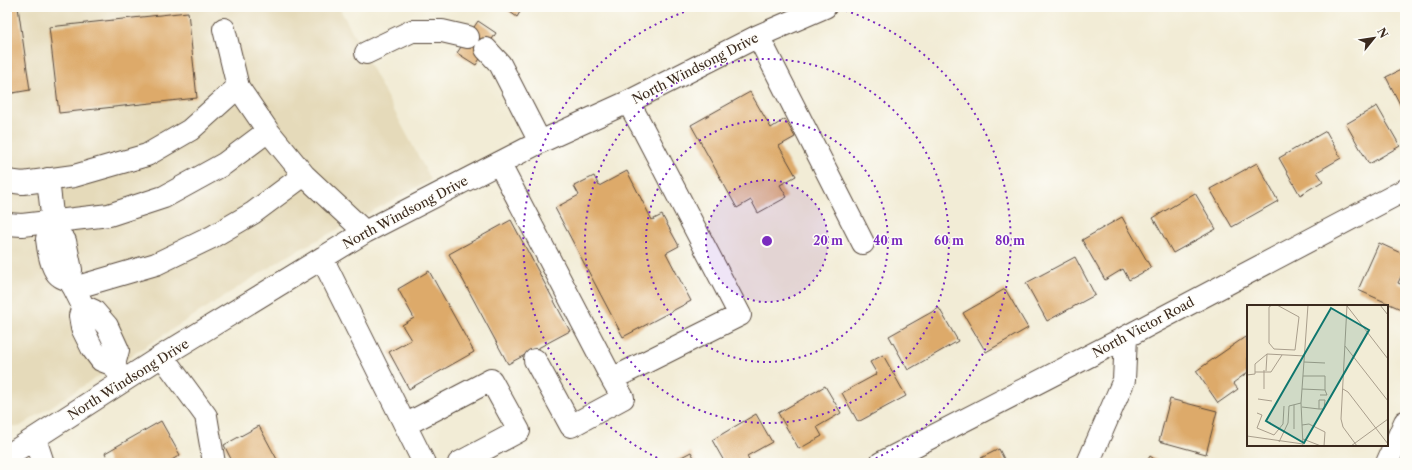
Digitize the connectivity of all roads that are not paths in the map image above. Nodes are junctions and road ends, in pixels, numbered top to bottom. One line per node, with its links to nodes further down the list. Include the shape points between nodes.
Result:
1 (821, 8): 3 (street, North Windsong Drive)
2 (224, 29): 7 (street)
3 (758, 36): 8 (street, North Windsong Drive); 19 (street)
4 (468, 37): 6 (street, via 442,31 412,31)
5 (486, 49): 10 (street, via 500,64)
6 (366, 53)
7 (238, 87): 9 (street); 13 (street, via 190,130 147,156 74,176)
8 (628, 102): 10 (street, North Windsong Drive); 26 (street, via 740,315)
9 (268, 131): 12 (street); 17 (street, via 224,164 164,197 109,215)
10 (540, 142): 11 (street, North Windsong Drive)
11 (499, 163): 18 (street, North Windsong Drive); 26 (street)
12 (304, 175): 18 (street); 21 (street, via 253,214 212,237 156,264)
13 (48, 180): 14 (street, via 23,183); 17 (street)
14 (7, 181)
15 (1405, 190): 22 (street, North Victor Road)
16 (7, 224): 17 (street)
17 (53, 227): 21 (street, via 47,239 54,268)
18 (365, 232): 20 (street, North Windsong Drive)
19 (863, 243)
20 (322, 258): 23 (street, North Windsong Drive); 28 (street)
21 (76, 291): 25 (street, via 82,328 92,348 101,360)
22 (1126, 337): 35 (street, North Victor Road); 36 (street, via 1124,380)
23 (162, 356): 25 (street, North Windsong Drive); 32 (street, via 206,416)
24 (535, 360): 26 (street, via 571,426 623,398)
25 (118, 374): 29 (street, North Windsong Drive)
26 (612, 378)
27 (1405, 422): 37 (street)
28 (405, 425): 33 (street); 34 (street, via 491,380 519,431)
29 (35, 439): 30 (street, North Windsong Drive); 31 (street)
30 (7, 456)
31 (43, 463)
32 (214, 463)
33 (424, 463)
34 (459, 463)
35 (880, 463)
36 (1088, 463)
37 (1387, 463)

